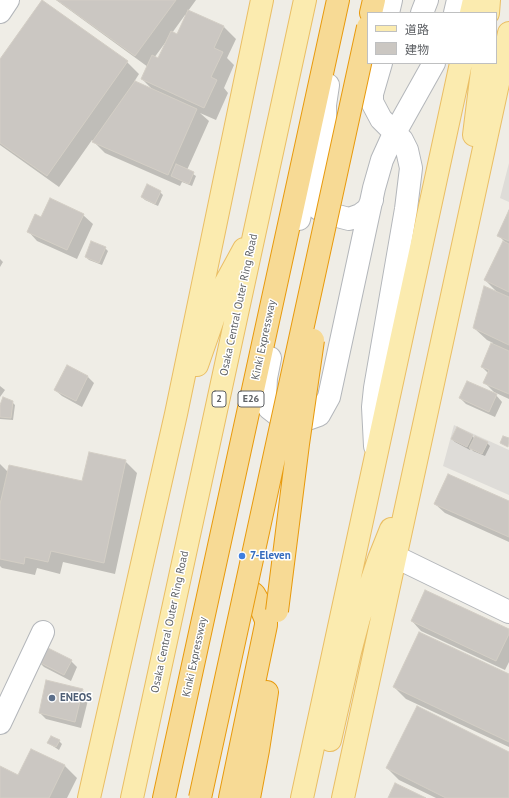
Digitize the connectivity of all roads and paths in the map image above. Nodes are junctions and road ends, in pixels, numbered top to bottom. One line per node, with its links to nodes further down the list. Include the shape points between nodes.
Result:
1 (8, 0): 12 (street)
2 (262, 0): 31 (main road)
3 (305, 0): 29 (main road, Osaka Central Outer Ring Road / 2)
4 (338, 0): 41 (highway, Kinki Expressway / E26)
5 (346, 0): 27 (street, via 326,93 324,153)
6 (374, 0): 13 (highway)
7 (391, 0): 14 (street)
8 (427, 0): 15 (street)
9 (458, 0): 16 (street)
10 (474, 0): 17 (main road)
11 (489, 0): 18 (main road)
12 (0, 12)
13 (371, 12)
14 (388, 12)
15 (422, 12)
16 (455, 12)
17 (472, 12)
18 (488, 12)
19 (367, 32): 26 (highway, bridge)
20 (509, 33): 30 (main road)
21 (381, 64): 25 (street, via 372,102 381,119)
22 (433, 64): 25 (street)
23 (461, 64): 32 (main road)
24 (483, 64): 30 (main road, via 473,139 455,235)
25 (395, 133): 28 (street, via 382,160); 32 (street, via 407,150 410,168 406,209 375,388 373,407)
26 (339, 158): 42 (highway, bridge); 44 (highway, bridge, via 298,444 266,699)
27 (311, 185): 28 (street, via 313,199 319,209 335,216 349,219 360,215 368,209); 28 (street, via 303,200 266,378 265,398 269,408 278,415 289,418 305,420 319,415 329,397)
28 (372, 200)
29 (257, 223): 31 (main road, via 226,282 202,354); 40 (main road, Osaka Central Outer Ring Road / 2)
30 (452, 295): 33 (main road)
31 (176, 414): 39 (main road)
32 (376, 455): 45 (main road)
33 (416, 465): 34 (main road); 46 (main road, via 359,618 321,777)
34 (396, 557): 36 (street); 47 (main road)
35 (246, 588): 43 (highway, via 258,601 266,625)
36 (507, 606)
37 (44, 632): 38 (street)
38 (0, 723)
39 (90, 798)
40 (132, 798)
41 (164, 798)
42 (200, 798)
43 (230, 798)
44 (249, 798)
45 (302, 798)
46 (312, 798)
47 (343, 798)

